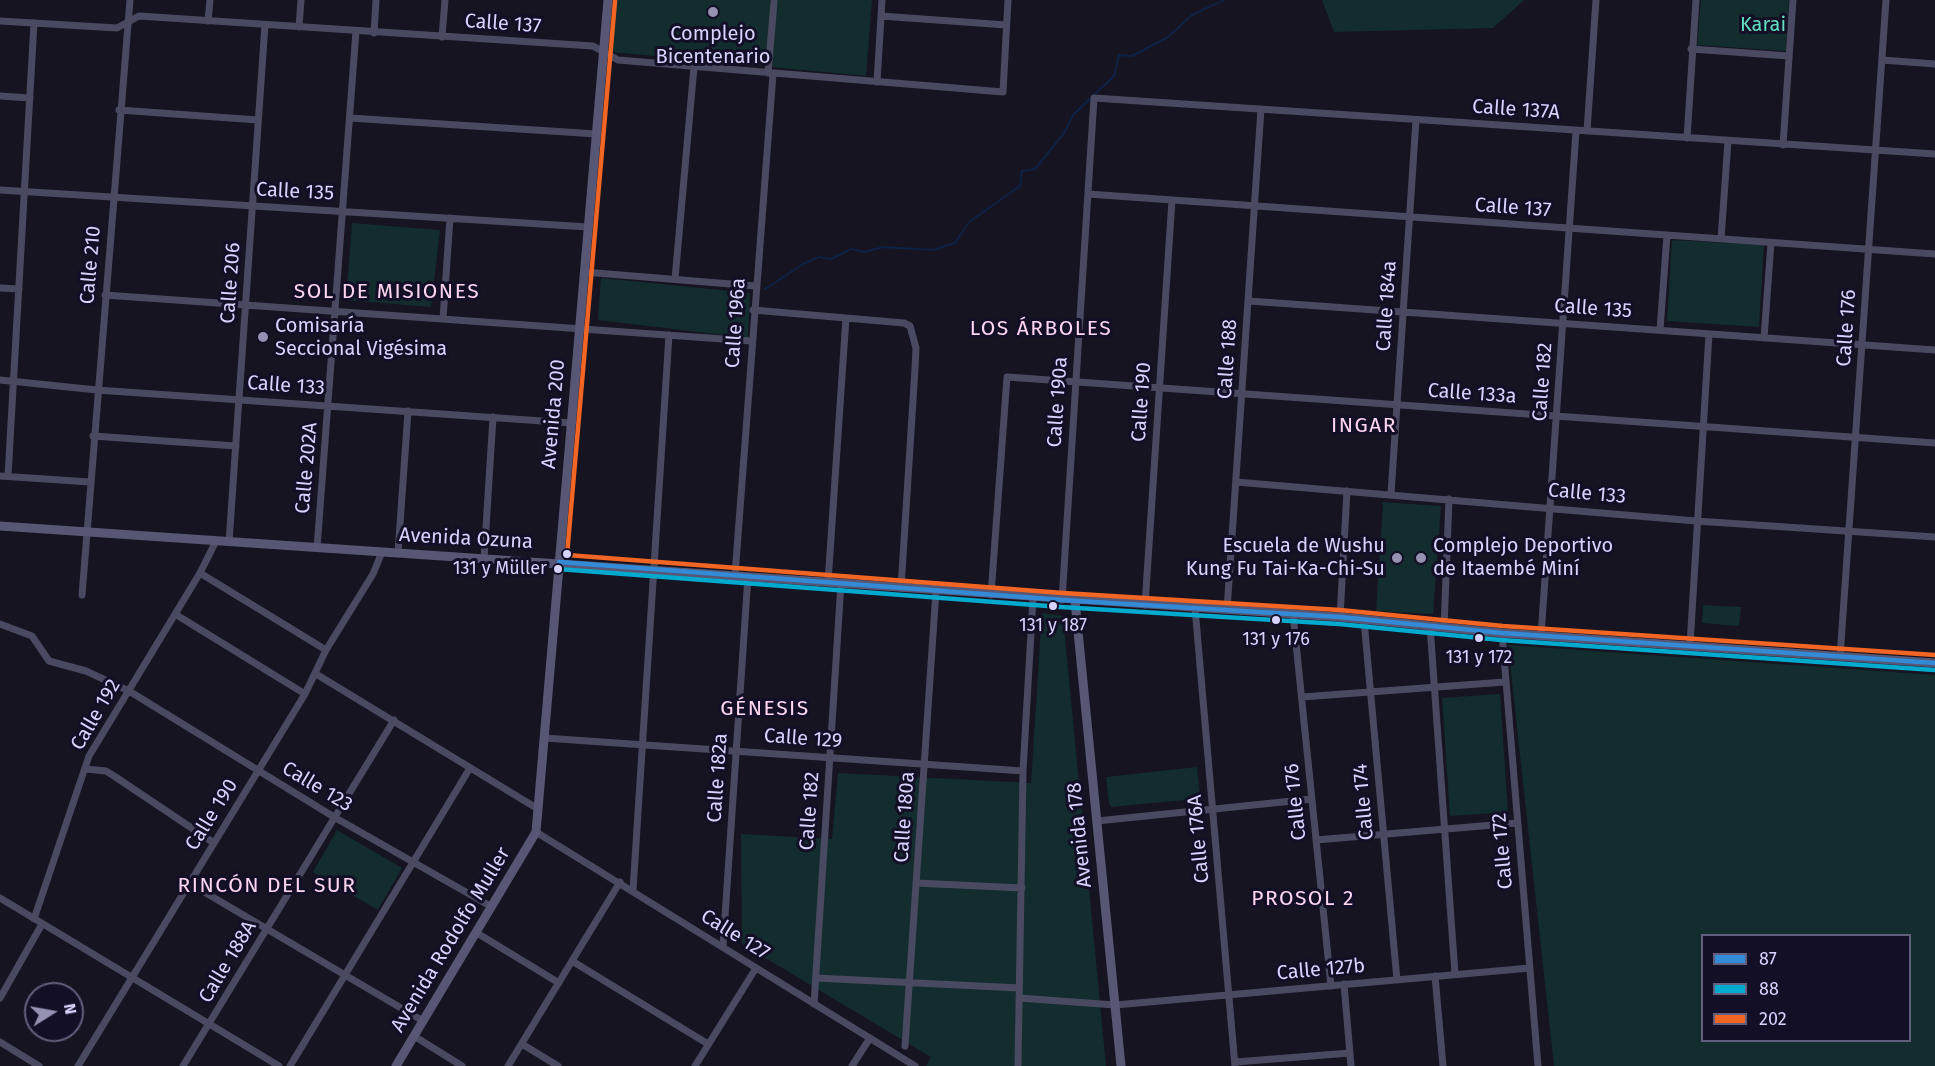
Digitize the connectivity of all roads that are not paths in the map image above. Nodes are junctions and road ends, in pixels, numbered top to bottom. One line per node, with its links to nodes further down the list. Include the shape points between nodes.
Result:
1 (130, 0): 18 (street, Calle 210)
2 (210, 0): 16 (street)
3 (301, 0): 21 (street)
4 (376, 0): 23 (street)
5 (445, 0): 24 (street)
6 (608, 0): 26 (main road, Avenida 200)
7 (882, 0): 14 (street)
8 (1008, 0): 20 (street)
9 (1596, 0): 42 (street)
10 (1696, 0): 25 (street)
11 (1793, 0): 27 (street)
12 (1886, 0): 28 (street, Calle 176)
13 (774, 2): 31 (street, Calle 196a)
14 (881, 16): 20 (street); 32 (street)
15 (0, 21): 17 (street, Calle 137)
16 (208, 21): 18 (street, Calle 137, via 139,16); 19 (street, Calle 137)
17 (34, 22): 18 (street, Calle 137, via 117,28); 34 (street)
18 (128, 22): 37 (street, Calle 210)
19 (265, 25): 21 (street, Calle 137); 39 (street, Calle 206)
20 (1006, 25): 32 (street, Calle 137, via 1003,92)
21 (299, 27): 22 (street, Calle 137)
22 (357, 32): 23 (street, Calle 137); 38 (street, Calle 202A)
23 (374, 33): 24 (street, Calle 137)
24 (442, 37): 26 (street, Calle 137, via 593,46)
25 (1691, 49): 27 (street); 44 (street)
26 (604, 53): 30 (street, Calle 137, via 618,60); 43 (main road, Avenida 200)
27 (1789, 56): 46 (street)
28 (1882, 60): 29 (street); 47 (street, Calle 176)
29 (1935, 64)
30 (694, 67): 31 (street, Calle 137); 67 (street)
31 (771, 74): 32 (street, Calle 137); 68 (street, Calle 196a)
32 (877, 82)
33 (0, 96): 34 (street)
34 (30, 98): 50 (street)
35 (1094, 98): 36 (street, Calle 137A); 51 (street, Calle 190a)
36 (1261, 109): 40 (street, Calle 137A); 54 (street, Calle 188)
37 (119, 110): 39 (street); 52 (street, Calle 210)
38 (350, 118): 43 (street); 56 (street, Calle 202A)
39 (258, 120): 55 (street, Calle 206)
40 (1416, 120): 41 (street, Calle 137A); 57 (street, Calle 184a)
41 (1576, 130): 42 (street, Calle 137A); 60 (street, Calle 182)
42 (1587, 131): 44 (street, Calle 137A)
43 (596, 134): 59 (main road, Avenida 200)
44 (1687, 138): 45 (street, Calle 137A)
45 (1728, 141): 46 (street, Calle 137A); 62 (street)
46 (1783, 144): 47 (street, Calle 137A)
47 (1875, 151): 48 (street, Calle 137A); 64 (street, Calle 176)
48 (1935, 154)
49 (0, 190): 50 (street, Calle 135)
50 (24, 191): 52 (street, Calle 135); 70 (street)
51 (1088, 194): 53 (street, Calle 137); 90 (street, Calle 190a)
52 (113, 195): 55 (street, Calle 135); 71 (street, Calle 210)
53 (1172, 200): 54 (street, Calle 137); 91 (street, Calle 190)
54 (1255, 206): 57 (street, Calle 137); 72 (street, Calle 188)
55 (252, 207): 56 (street, Calle 135); 73 (street, Calle 206)
56 (344, 212): 58 (street, Calle 135); 75 (street, Calle 202A)
57 (1410, 217): 60 (street, Calle 137); 76 (street, Calle 184a)
58 (450, 218): 59 (street, Calle 135); 78 (street)
59 (588, 226): 66 (main road, Avenida 200)
60 (1569, 228): 61 (street, Calle 137); 79 (street, Calle 182)
61 (1667, 235): 62 (street, Calle 137); 81 (street)
62 (1721, 239): 63 (street, Calle 137)
63 (1771, 243): 64 (street, Calle 137); 84 (street)
64 (1869, 250): 65 (street, Calle 137); 86 (street, Calle 176)
65 (1935, 254)
66 (584, 272): 67 (street); 80 (main road, Avenida 200)
67 (675, 279): 68 (street)
68 (755, 286): 74 (street, Calle 196a)
69 (0, 288): 70 (street)
70 (19, 289): 89 (street)
71 (105, 295): 73 (street); 92 (street, Calle 210)
72 (1249, 301): 76 (street, Calle 135); 93 (street, Calle 188)
73 (246, 305): 75 (street); 94 (street, Calle 206)
74 (753, 310): 77 (street); 85 (street, Calle 196a)
75 (335, 312): 78 (street); 96 (street, Calle 202A)
76 (1403, 312): 79 (street, Calle 135); 95 (street, Calle 184a)
77 (846, 318): 129 (street); 131 (street, via 904,322 913,334 915,369)
78 (443, 319): 80 (street)
79 (1563, 323): 81 (street, Calle 135); 98 (street, Calle 182)
80 (579, 329): 83 (street); 100 (main road, Avenida 200)
81 (1660, 330): 82 (street, Calle 135)
82 (1709, 334): 84 (street, Calle 135); 101 (street)
83 (669, 335): 85 (street); 125 (street)
84 (1764, 338): 86 (street, Calle 135)
85 (751, 341): 127 (street, Calle 196a)
86 (1862, 345): 87 (street, Calle 135); 103 (street, Calle 176)
87 (1935, 350)
88 (0, 380): 89 (street, Calle 133)
89 (13, 381): 92 (street, Calle 133); 106 (street)
90 (1075, 383): 91 (street, Calle 133a); 134 (street, Calle 133a, via 1007,376); 136 (street, Calle 190a)
91 (1159, 389): 93 (street, Calle 133a); 138 (street, Calle 190)
92 (97, 390): 94 (street, Calle 133); 102 (street, Calle 210)
93 (1242, 394): 95 (street, Calle 133a); 108 (street, Calle 188)
94 (239, 400): 96 (street, Calle 133); 105 (street, Calle 206)
95 (1397, 405): 98 (street, Calle 133a); 110 (street, Calle 184a)
96 (328, 406): 97 (street, Calle 133); 120 (street, Calle 202A)
97 (408, 411): 99 (street, Calle 133); 122 (street)
98 (1557, 416): 101 (street, Calle 133a); 112 (street, Calle 182)
99 (493, 417): 100 (street, Calle 133); 123 (street)
100 (571, 423): 124 (main road, Avenida 200)
101 (1703, 426): 103 (street, Calle 133a); 113 (street)
102 (93, 436): 105 (street); 107 (street, Calle 210)
103 (1856, 437): 104 (street, Calle 133a); 115 (street, Calle 176)
104 (1935, 443)
105 (236, 446): 119 (street, Calle 206)
106 (4, 476): 107 (street)
107 (90, 482): 116 (street, Calle 210)
108 (1236, 482): 109 (street, Calle 133); 140 (street, Calle 188)
109 (1347, 491): 110 (street, Calle 133); 143 (street)
110 (1391, 494): 111 (street, Calle 133)
111 (1449, 499): 112 (street, Calle 133); 147 (street)
112 (1551, 507): 113 (street, Calle 133); 149 (street, Calle 182)
113 (1696, 520): 115 (street, Calle 133); 150 (street)
114 (0, 526): 116 (main road, Avenida Ozuna)
115 (1849, 531): 117 (street, Calle 133); 152 (street, Calle 176)
116 (88, 532): 118 (main road, Avenida Ozuna); 133 (street, Calle 210)
117 (1935, 537)
118 (216, 541): 119 (main road, Avenida Ozuna); 126 (street, Calle 192)
119 (229, 542): 120 (main road, Avenida Ozuna)
120 (317, 548): 121 (main road, Avenida Ozuna)
121 (382, 552): 122 (main road, Avenida Ozuna); 151 (street, Calle 190, via 373,574)
122 (398, 553): 123 (main road, Avenida Ozuna)
123 (483, 559): 124 (main road, Avenida Ozuna)
124 (559, 562): 125 (main road, Avenida Ozuna); 162 (main road, Avenida 200)
125 (654, 569): 127 (main road, Avenida Ozuna); 163 (street)
126 (200, 573): 141 (street, Calle 192); 151 (street)
127 (735, 575): 128 (main road, Avenida Ozuna)
128 (748, 576): 129 (main road, Avenida Ozuna); 164 (street, Calle 182a)
129 (828, 582): 130 (main road, Avenida Ozuna)
130 (841, 583): 131 (main road, Avenida Ozuna); 165 (street, Calle 182)
131 (901, 588): 132 (main road, Avenida Ozuna)
132 (936, 591): 134 (main road, Avenida Ozuna); 166 (street, Calle 180a)
133 (82, 595)
134 (991, 595): 135 (main road, Avenida Ozuna)
135 (1034, 598): 136 (main road, Avenida Ozuna); 170 (street)
136 (1062, 600): 137 (main road, Avenida Ozuna)
137 (1075, 601): 138 (main road, Avenida Ozuna); 175 (main road, Avenida 178)
138 (1145, 605): 139 (main road, Avenida Ozuna)
139 (1195, 608): 140 (main road, Avenida Ozuna); 173 (street, Calle 176A)
140 (1227, 610): 142 (main road, Avenida Ozuna)
141 (175, 614): 157 (street, Calle 192); 159 (street)
142 (1293, 614): 143 (main road, Avenida Ozuna); 160 (street, Calle 176)
143 (1340, 617): 144 (main road, Avenida Ozuna)
144 (1364, 621): 146 (main road, Avenida Ozuna); 158 (street, Calle 174)
145 (0, 624): 157 (street, Calle 123, via 32,636 49,661 86,671)
146 (1430, 626): 147 (main road, Avenida Ozuna); 156 (street)
147 (1444, 628): 148 (main road, Avenida Ozuna)
148 (1502, 633): 149 (main road, Avenida Ozuna); 155 (street, Calle 172)
149 (1541, 636): 150 (main road, Avenida Ozuna)
150 (1690, 645): 152 (main road, Avenida Ozuna)
151 (326, 650): 154 (street, Calle 190)
152 (1840, 657): 153 (main road, Avenida Ozuna)
153 (1935, 663)
154 (316, 674): 159 (street, Calle 190); 161 (street)
155 (1505, 682): 156 (street); 176 (street, Calle 172)
156 (1435, 687): 158 (street); 177 (street)
157 (129, 691): 168 (street, Calle 192, via 89,756); 169 (street, Calle 123)
158 (1371, 692): 160 (street); 179 (street, Calle 174)
159 (305, 694): 169 (street, Calle 190)
160 (1302, 697): 171 (street, Calle 176)
161 (394, 720): 167 (street); 174 (street, Calle 188A)
162 (544, 738): 163 (street, Calle 129); 172 (main road, Avenida 200)
163 (642, 745): 164 (street, Calle 129); 187 (street)
164 (736, 751): 165 (street, Calle 129); 194 (street, Calle 182a)
165 (829, 758): 166 (street, Calle 129); 202 (street, Calle 182)
166 (925, 764): 170 (street, Calle 129); 185 (street, Calle 180a)
167 (470, 768): 172 (street); 182 (street)
168 (86, 769): 181 (street, via 114,776); 190 (street, Calle 192)
169 (259, 771): 174 (street, Calle 123); 181 (street, Calle 190)
170 (1023, 771): 186 (street)
171 (1312, 800): 173 (street); 180 (street, Calle 176)
172 (538, 809): 178 (main road, Avenida 200)
173 (1213, 809): 175 (street); 209 (street, Calle 176A)
174 (334, 817): 182 (street, Calle 123); 192 (street, Calle 188A)
175 (1097, 821): 213 (main road, Avenida 178)
176 (1517, 823): 177 (street); 197 (street, Calle 172)
177 (1445, 829): 179 (street); 198 (street)
178 (536, 832): 183 (street, Calle 127); 189 (main road, Avenida Rodolfo Muller)
179 (1384, 834): 180 (street); 203 (street, Calle 174)
180 (1316, 840): 207 (street, Calle 176)
181 (214, 843): 184 (street, Calle 190)
182 (413, 862): 189 (street, Calle 123); 199 (street)
183 (620, 882): 187 (street, Calle 127); 195 (street)
184 (189, 883): 192 (street); 201 (street, Calle 190)
185 (916, 884): 186 (street); 205 (street, Calle 180a)
186 (1022, 888): 208 (street)
187 (633, 890): 194 (street, Calle 127)
188 (0, 898): 190 (street)
189 (492, 908): 193 (main road, Avenida Rodolfo Muller)
190 (34, 919): 191 (street)
191 (42, 924): 201 (street); 210 (street)
192 (267, 930): 199 (street); 215 (street, Calle 188A)
193 (477, 933): 204 (street); 214 (main road, Avenida Rodolfo Muller)
194 (723, 946): 196 (street, Calle 127)
195 (572, 961): 204 (street); 220 (street)
196 (756, 968): 212 (street, Calle 127); 220 (street)
197 (1530, 968): 198 (street, Calle 127b); 240 (street, Calle 172)
198 (1455, 974): 200 (street, Calle 127b)
199 (345, 975): 214 (street); 228 (street)
200 (1435, 976): 203 (street, Calle 127b); 239 (street)
201 (132, 977): 215 (street); 225 (street, Calle 190)
202 (816, 978): 205 (street); 212 (street, Calle 182)
203 (1397, 980): 206 (street, Calle 127b)
204 (559, 983): 219 (street)
205 (909, 983): 208 (street); 221 (street, Calle 180a)
206 (1344, 984): 207 (street, Calle 127b); 222 (street)
207 (1331, 986): 209 (street, Calle 127b)
208 (1020, 988): 211 (street)
209 (1229, 995): 213 (street, Calle 127b); 223 (street, Calle 176A)
210 (0, 998)
211 (1019, 998): 213 (street, Calle 127b); 236 (street)
212 (814, 1004): 217 (street, Calle 127)
213 (1115, 1005): 237 (main road, Avenida 178)
214 (423, 1021): 216 (main road, Avenida Rodolfo Muller)
215 (209, 1025): 226 (street, Calle 188A); 227 (street)
216 (414, 1036): 229 (main road, Avenida Rodolfo Muller); 230 (street)
217 (870, 1038): 234 (street); 235 (street, Calle 127)
218 (0, 1042): 224 (street)
219 (522, 1044): 231 (street); 232 (street)
220 (708, 1044): 233 (street)
221 (905, 1046)
222 (1350, 1053): 223 (street); 238 (street)
223 (1235, 1064)
224 (39, 1066)
225 (78, 1066)
226 (183, 1066)
227 (279, 1066)
228 (290, 1066)
229 (396, 1066)
230 (462, 1066)
231 (508, 1066)
232 (558, 1066)
233 (695, 1066)
234 (852, 1066)
235 (915, 1066)
236 (1017, 1066)
237 (1121, 1066)
238 (1351, 1066)
239 (1443, 1066)
240 (1538, 1066)

